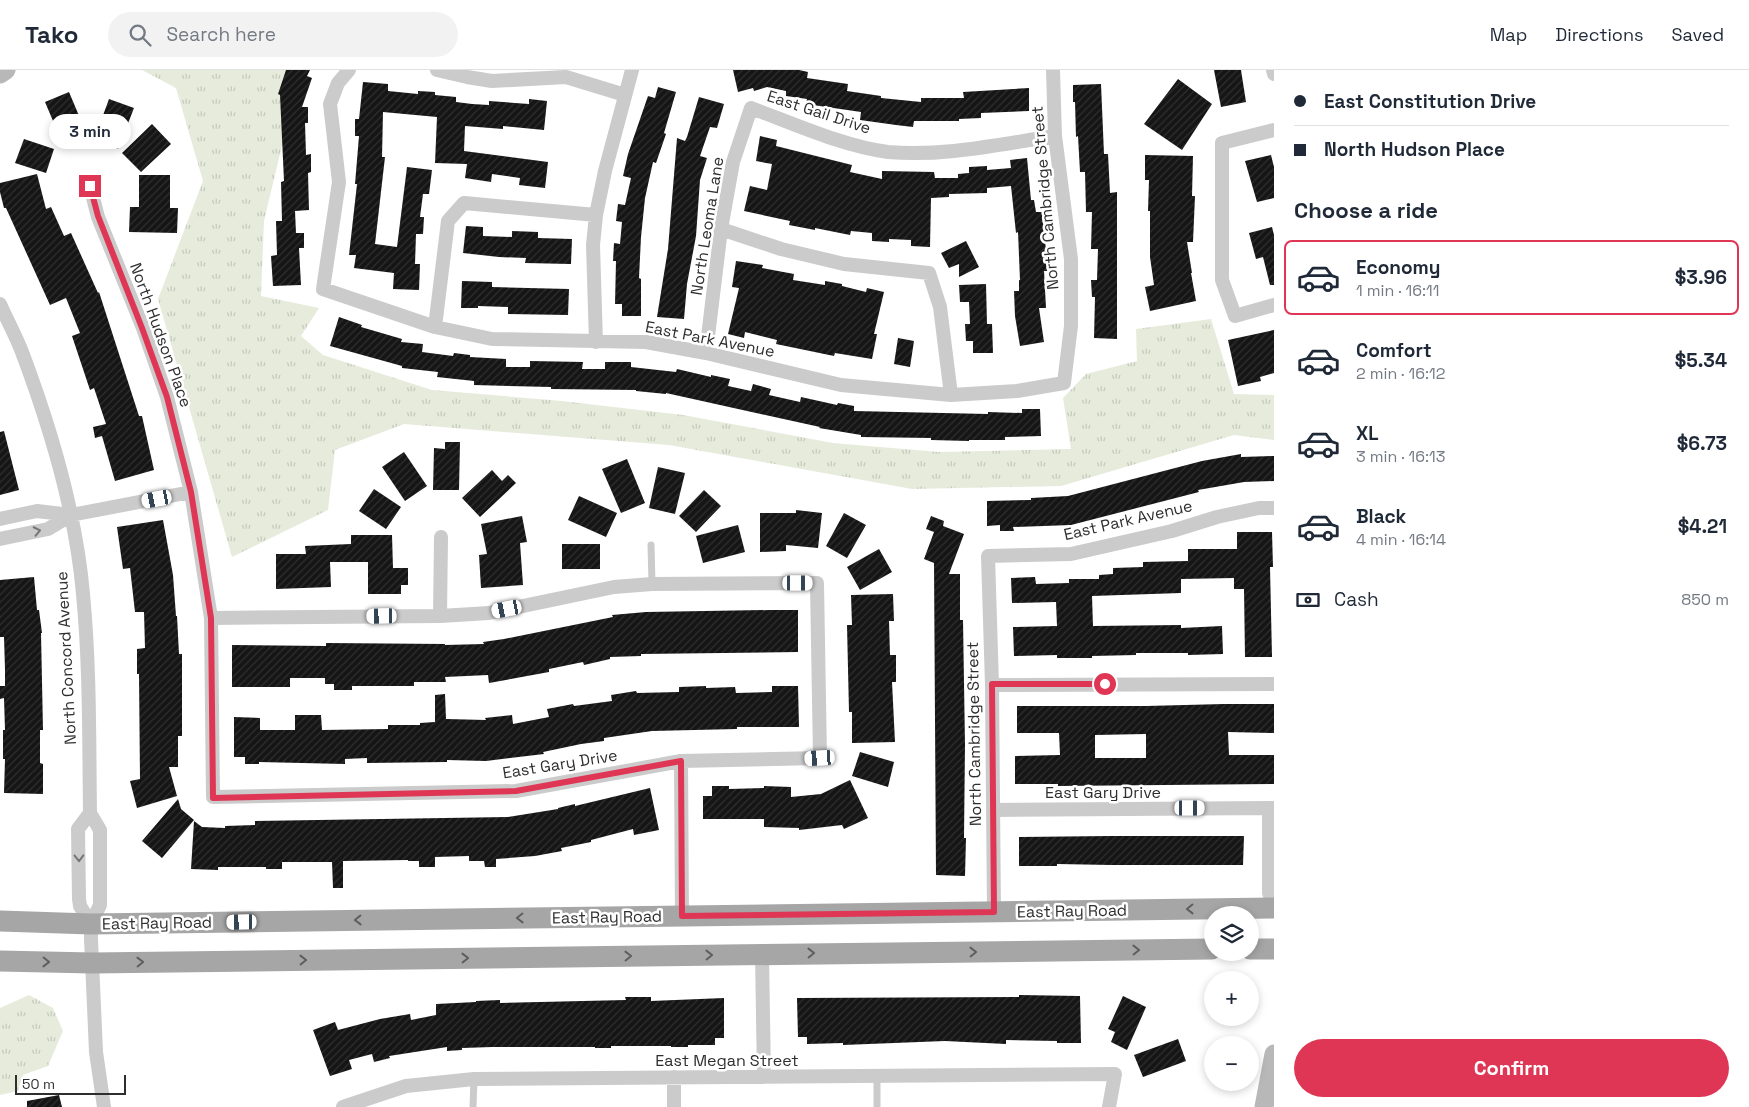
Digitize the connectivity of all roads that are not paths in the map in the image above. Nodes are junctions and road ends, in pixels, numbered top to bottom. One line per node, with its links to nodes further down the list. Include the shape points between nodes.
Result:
1 (6, 70): 6 (street)
2 (349, 70): 16 (street, East Park Avenue, via 338,83 330,104 339,182 323,289)
3 (437, 70): 7 (street, via 492,81 566,78)
4 (632, 70): 7 (street)
5 (1053, 70): 10 (street, North Cambridge Street)
6 (0, 74)
7 (625, 95): 12 (street)
8 (751, 108): 10 (street, East Gail Drive, via 841,141 887,152 933,153); 13 (street, North Leoma Lane, via 733,162)
9 (1274, 130): 15 (street, via 1222,143 1222,280 1235,316)
10 (1054, 136): 19 (street, North Cambridge Street, via 1072,259 1072,326)
11 (90, 186): 21 (street, North Hudson Place, via 98,216 167,397)
12 (596, 215): 16 (street, via 464,203 448,221); 17 (street, via 593,245)
13 (720, 229): 18 (street, North Leoma Lane); 20 (street, via 844,264 929,273 940,307)
14 (0, 304): 23 (street, North Concord Avenue, via 22,351)
15 (1274, 305)
16 (435, 328): 17 (street, East Park Avenue, via 492,338)
17 (596, 342): 18 (street, East Park Avenue, via 646,342)
18 (706, 353): 20 (street, East Park Avenue, via 841,385)
19 (1064, 383): 20 (street, East Park Avenue, via 1016,392)
20 (951, 395)
21 (191, 492): 23 (street); 31 (street, North Hudson Place)
22 (1274, 508): 28 (street, East Park Avenue, via 1217,517 1072,554)
23 (72, 515): 24 (street, via 37,510); 26 (street, one-way to 23, via 48,529); 38 (street, North Concord Avenue, via 85,618)
24 (0, 519)
25 (441, 537): 30 (street)
26 (0, 539)
27 (651, 545): 29 (lane)
28 (988, 556): 32 (street, North Cambridge Street)
29 (652, 584): 30 (street, via 614,587 489,613); 34 (street, East Gary Drive, via 817,583 820,758)
30 (440, 616): 31 (street)
31 (211, 618): 35 (street, North Hudson Place)
32 (992, 684): 33 (street); 37 (street, North Cambridge Street)
33 (1274, 684)
34 (681, 761): 35 (street, East Gary Drive, via 516,791); 41 (street)
35 (213, 798)
36 (1272, 808): 37 (street, East Gary Drive); 39 (street, via 1269,893)
37 (993, 810): 40 (street, North Cambridge Street)
38 (90, 813): 43 (street, North Concord Avenue, via 100,830 100,905); 43 (street, North Concord Avenue, one-way to 43, via 78,829 80,906)
39 (1274, 906): 40 (main road, East Ray Road, one-way to 40)
40 (994, 912): 41 (main road, East Ray Road)
41 (682, 916): 43 (main road, East Ray Road, one-way to 43)
42 (0, 921): 43 (main road, East Ray Road)
43 (91, 924): 49 (street, North Concord Avenue)
44 (1259, 949): 45 (main road)
45 (1274, 949)
46 (1204, 950): 47 (main road, one-way to 46)
47 (762, 954): 49 (main road, one-way to 47); 52 (street)
48 (0, 961): 49 (main road, one-way to 49)
49 (92, 963): 56 (street, North Concord Avenue, via 96,1052)
50 (1274, 1054): 61 (street)
51 (877, 1076): 52 (street, East Megan Street); 55 (lane); 60 (street, East Megan Street, via 1115,1074)
52 (764, 1077): 53 (street, East Megan Street)
53 (674, 1078): 54 (street, East Megan Street); 59 (street)
54 (474, 1079): 57 (street, East Megan Street, via 406,1086); 58 (lane)
55 (877, 1106)
56 (104, 1107)
57 (343, 1107)
58 (473, 1107)
59 (674, 1107)
60 (1109, 1107)
61 (1264, 1107)

